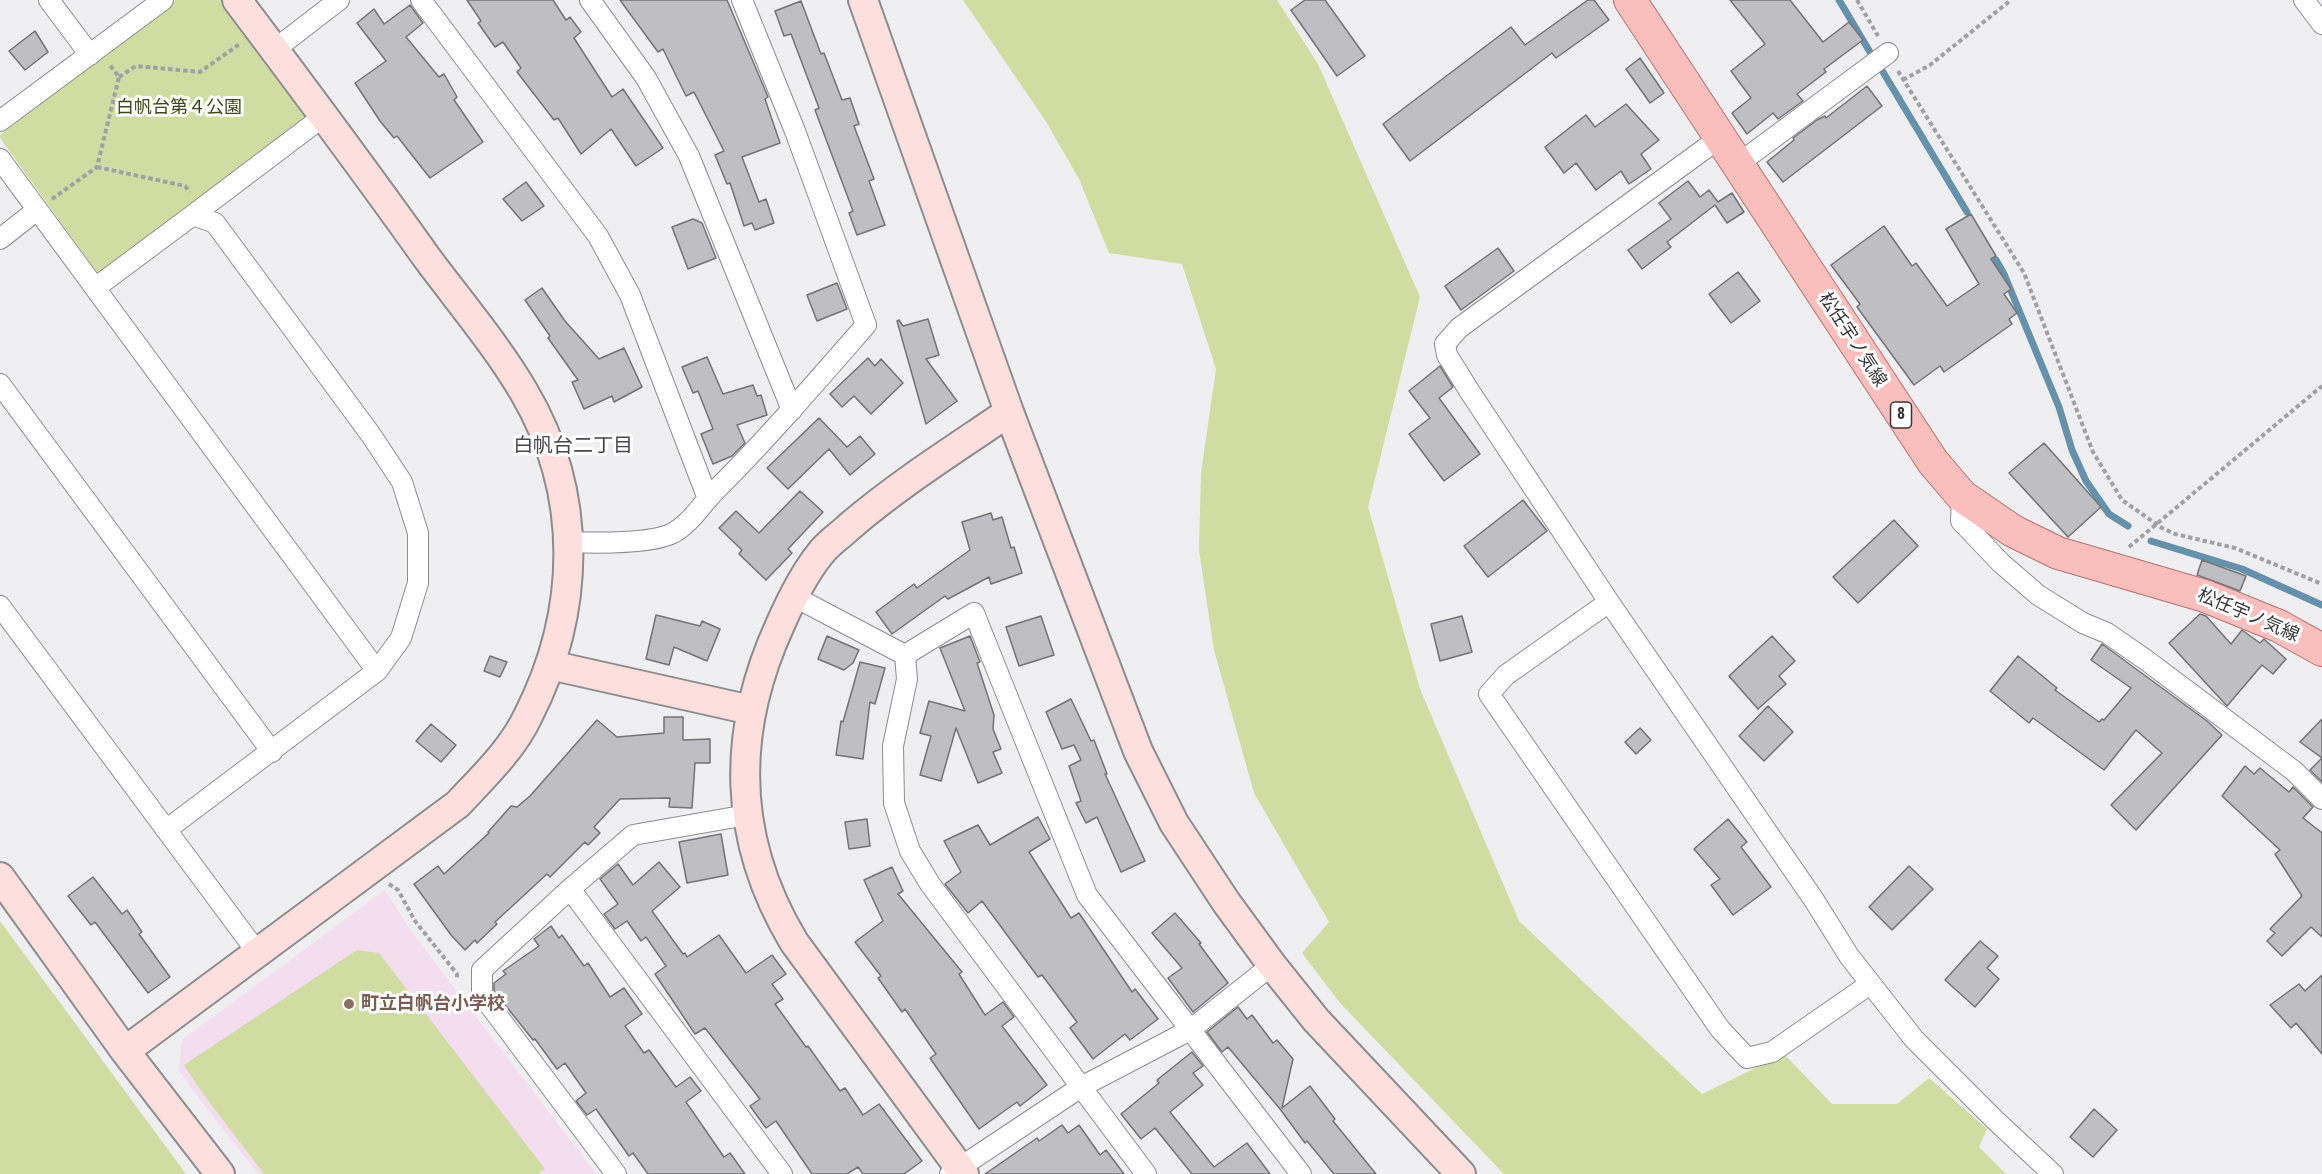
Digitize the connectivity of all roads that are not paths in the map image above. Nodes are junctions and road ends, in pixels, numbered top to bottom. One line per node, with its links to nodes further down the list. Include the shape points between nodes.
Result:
1 (49, 0): 13 (street)
2 (163, 0): 13 (street)
3 (237, 0): 12 (street)
4 (339, 0): 12 (street)
5 (420, 0): 28 (street, via 598,236 630,295)
6 (590, 0): 25 (street, via 646,78 689,156)
7 (742, 0): 25 (street, via 866,325)
8 (862, 0): 26 (street)
9 (1630, 0): 17 (main road, 松任宇ノ気線 / 8)
10 (2304, 0): 11 (street)
11 (2322, 24)
12 (267, 40): 15 (street)
13 (94, 52): 16 (street)
14 (1888, 53): 19 (street)
15 (324, 117): 21 (street); 29 (street, via 524,391 547,438 561,482)
16 (0, 121)
17 (1721, 137): 19 (main road, 松任宇ノ気線 / 8); 31 (street, via 1495,300 1445,344 1447,355 1470,392)
18 (0, 159): 20 (street)
19 (1738, 164): 27 (main road, 松任宇ノ気線 / 8, via 1933,462)
20 (37, 210): 22 (street); 23 (street)
21 (197, 211): 23 (street); 36 (street, via 215,223 402,482 418,533 418,583 401,638)
22 (0, 239)
23 (95, 288): 36 (street)
24 (0, 384): 38 (street)
25 (792, 410): 28 (street)
26 (1009, 412): 30 (street, via 876,504 821,552); 45 (street, via 1137,751 1174,822)
27 (1962, 496): 33 (main road, 松任宇ノ気線 / 8, via 2013,531 2058,553 2205,596 2279,626); 39 (street, via 1961,521 2038,596 2117,639 2294,771)
28 (708, 499): 29 (street, via 671,534 648,539)
29 (569, 542): 35 (street, via 564,609)
30 (793, 596): 34 (street); 37 (street, via 765,658)
31 (1610, 602): 46 (street); 46 (street, via 1506,675 1489,694 1720,1029 1747,1058 1772,1052)
32 (0, 606): 41 (street)
33 (2322, 650)
34 (905, 655): 47 (street, via 974,613 1087,896); 49 (street, via 907,679 893,746 894,803 910,851 930,884)
35 (550, 665): 37 (street); 44 (street, via 528,718 502,756 458,804)
36 (377, 671): 38 (street)
37 (751, 710): 40 (street, via 745,766)
38 (272, 752): 41 (street)
39 (2322, 799)
40 (747, 816): 43 (street, via 633,835); 50 (street, via 764,885 779,916)
41 (166, 830): 44 (street)
42 (0, 877): 48 (street)
43 (570, 889): 52 (street, via 482,970 482,995); 53 (street)
44 (257, 952): 48 (street)
45 (1272, 965): 47 (street); 56 (street, via 1316,1020)
46 (1870, 984): 57 (street, via 1914,1040)
47 (1190, 1030): 49 (street); 55 (street)
48 (125, 1052): 51 (street)
49 (1082, 1087): 50 (street); 54 (street)
50 (958, 1172)
51 (220, 1174)
52 (616, 1174)
53 (782, 1174)
54 (1146, 1174)
55 (1301, 1174)
56 (1461, 1174)
57 (2053, 1174)

